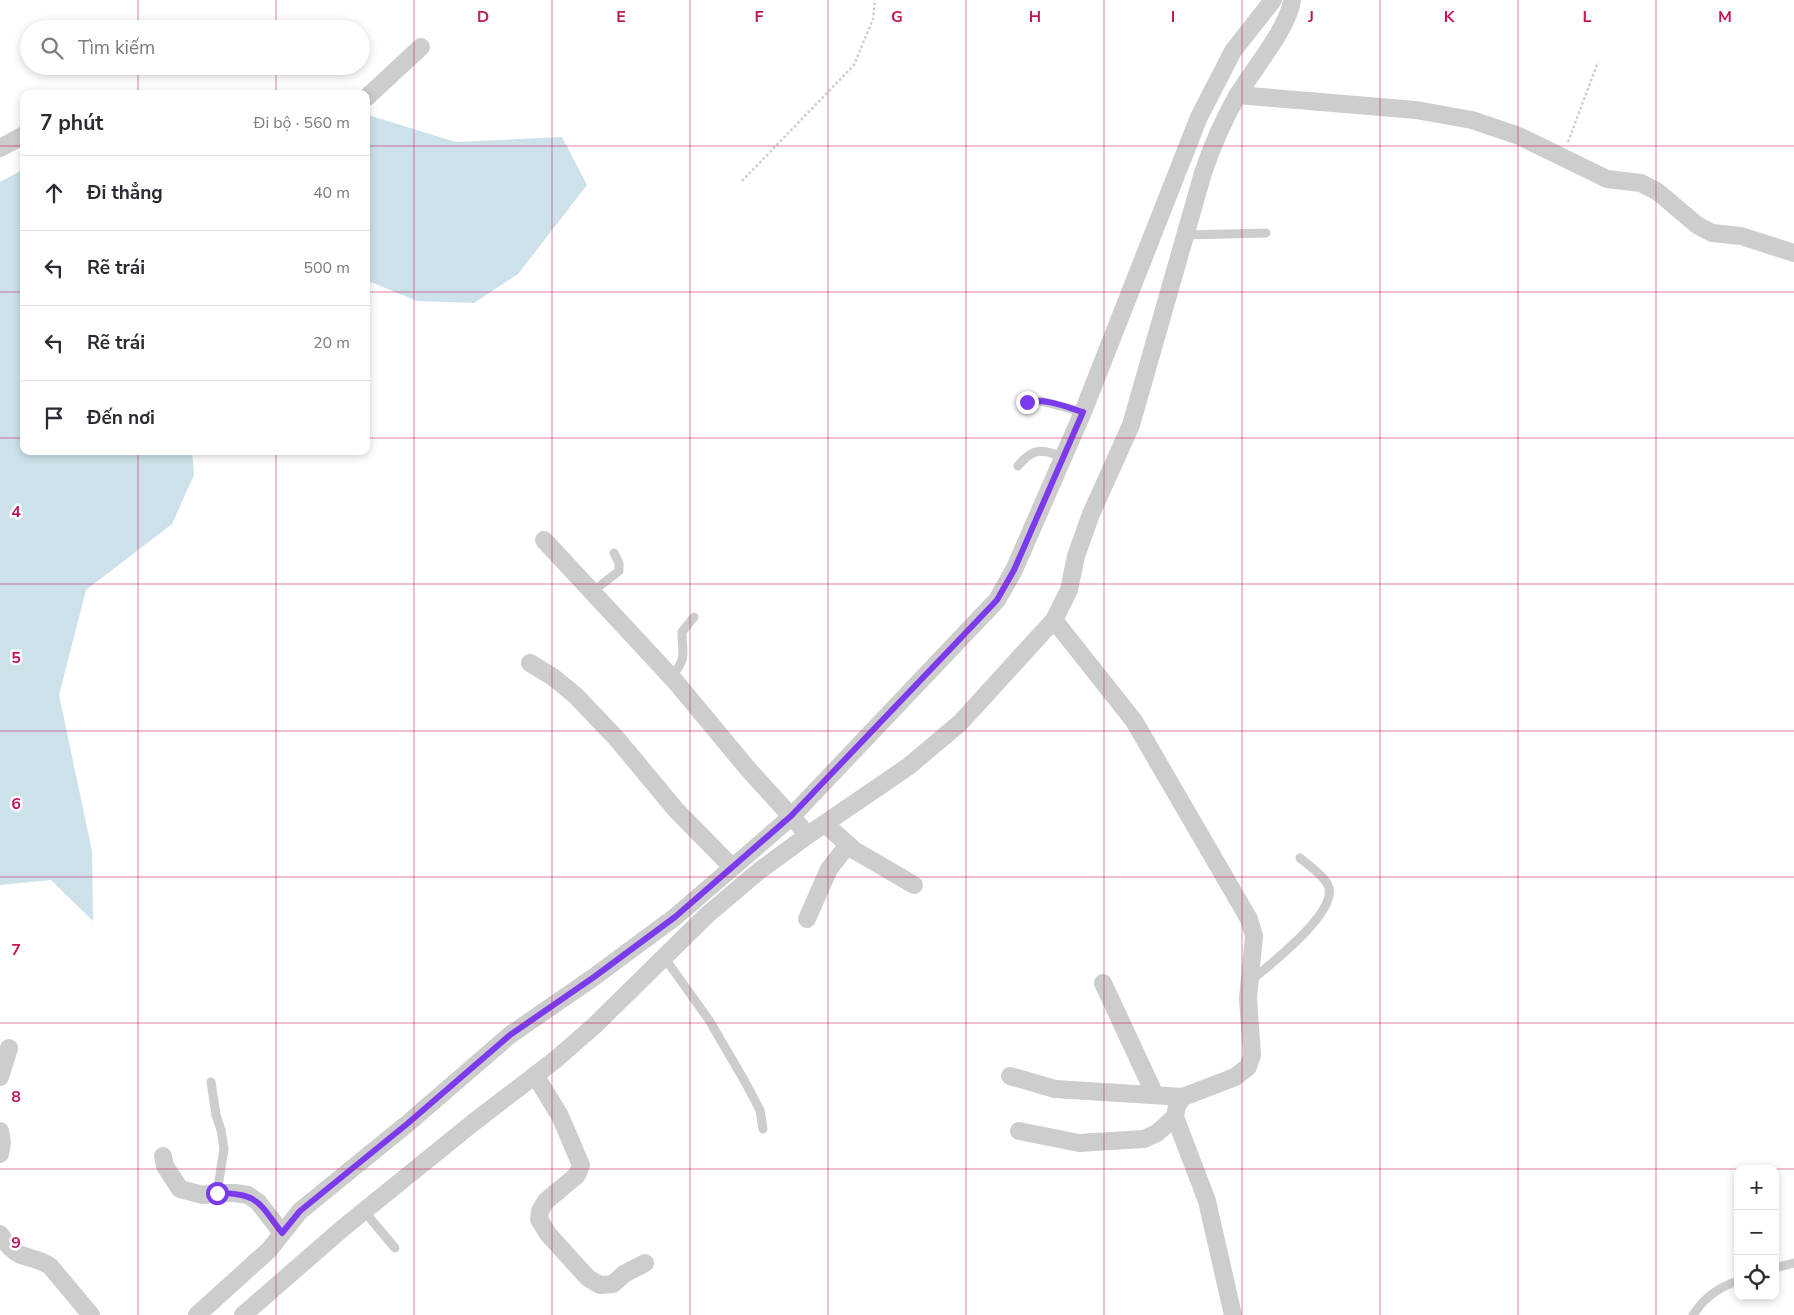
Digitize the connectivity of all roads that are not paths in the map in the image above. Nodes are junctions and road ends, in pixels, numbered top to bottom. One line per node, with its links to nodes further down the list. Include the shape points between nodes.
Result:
1 (1272, 0): 12 (street, via 1233,51 1199,116)
2 (1291, 4): 5 (street, via 1284,24)
3 (421, 47): 4 (street)
4 (370, 94)
5 (1238, 95): 9 (street, via 1216,136); 10 (street, via 1416,110 1472,120 1519,136 1608,179 1641,183 1712,233 1741,236)
6 (20, 137): 7 (street)
7 (0, 148)
8 (1266, 233): 9 (lane)
9 (1186, 235): 19 (street, via 1131,425 1090,514 1069,590)
10 (1794, 253)
11 (1027, 402): 12 (lane, via 1047,402)
12 (1083, 412): 13 (street)
13 (1064, 457): 14 (lane, via 1037,451 1027,454); 23 (street, via 1014,570 997,600)
14 (1018, 466)
15 (544, 540): 17 (street)
16 (614, 553): 17 (lane, via 619,571)
17 (592, 592): 21 (street)
18 (694, 617): 21 (lane, via 682,632 684,657)
19 (1054, 620): 22 (street, via 960,723 910,766); 30 (street, via 1134,721 1249,919 1254,936)
20 (530, 664): 26 (street, via 576,696 617,738 676,810)
21 (671, 677): 23 (street)
22 (825, 824): 23 (street); 24 (street)
23 (799, 825): 26 (street); 29 (street, via 760,871 707,915)
24 (848, 844): 27 (street); 28 (street, via 829,869)
25 (1300, 858): 30 (lane, via 1329,887 1322,912 1289,948)
26 (732, 868): 47 (street, via 675,917 510,1035 300,1211)
27 (914, 885)
28 (807, 920)
29 (664, 957): 33 (street, via 594,1026); 40 (lane, via 709,1020 744,1080 760,1110)
30 (1250, 981): 38 (street, via 1252,1055 1248,1066 1236,1077)
31 (1103, 983): 37 (street)
32 (9, 1048): 35 (street)
33 (535, 1075): 46 (street); 50 (street, via 560,1116 581,1165 577,1175 546,1201 539,1219 548,1234 588,1278 600,1285 613,1284)
34 (1010, 1076): 37 (street, via 1055,1089)
35 (0, 1077)
36 (211, 1082): 45 (lane, via 224,1149)
37 (1155, 1096): 38 (street)
38 (1183, 1097): 39 (street, via 1177,1106)
39 (1176, 1117): 42 (street, via 1158,1133 1144,1139 1080,1143); 57 (street, via 1207,1200)
40 (763, 1128)
41 (0, 1131): 43 (street)
42 (1019, 1131)
43 (0, 1154)
44 (164, 1156): 45 (street, via 165,1166 180,1189 203,1195)
45 (217, 1193): 47 (street, via 248,1195 258,1202)
46 (364, 1211): 49 (lane); 56 (street)
47 (282, 1233): 55 (street, via 269,1250)
48 (0, 1234): 54 (street, via 18,1254 42,1260 50,1266)
49 (395, 1248)
50 (645, 1263)
51 (1794, 1263): 52 (lane)
52 (1779, 1267)
53 (1734, 1282): 58 (lane, via 1708,1296)
54 (91, 1315)
55 (197, 1315)
56 (242, 1315)
57 (1232, 1315)
58 (1693, 1315)

